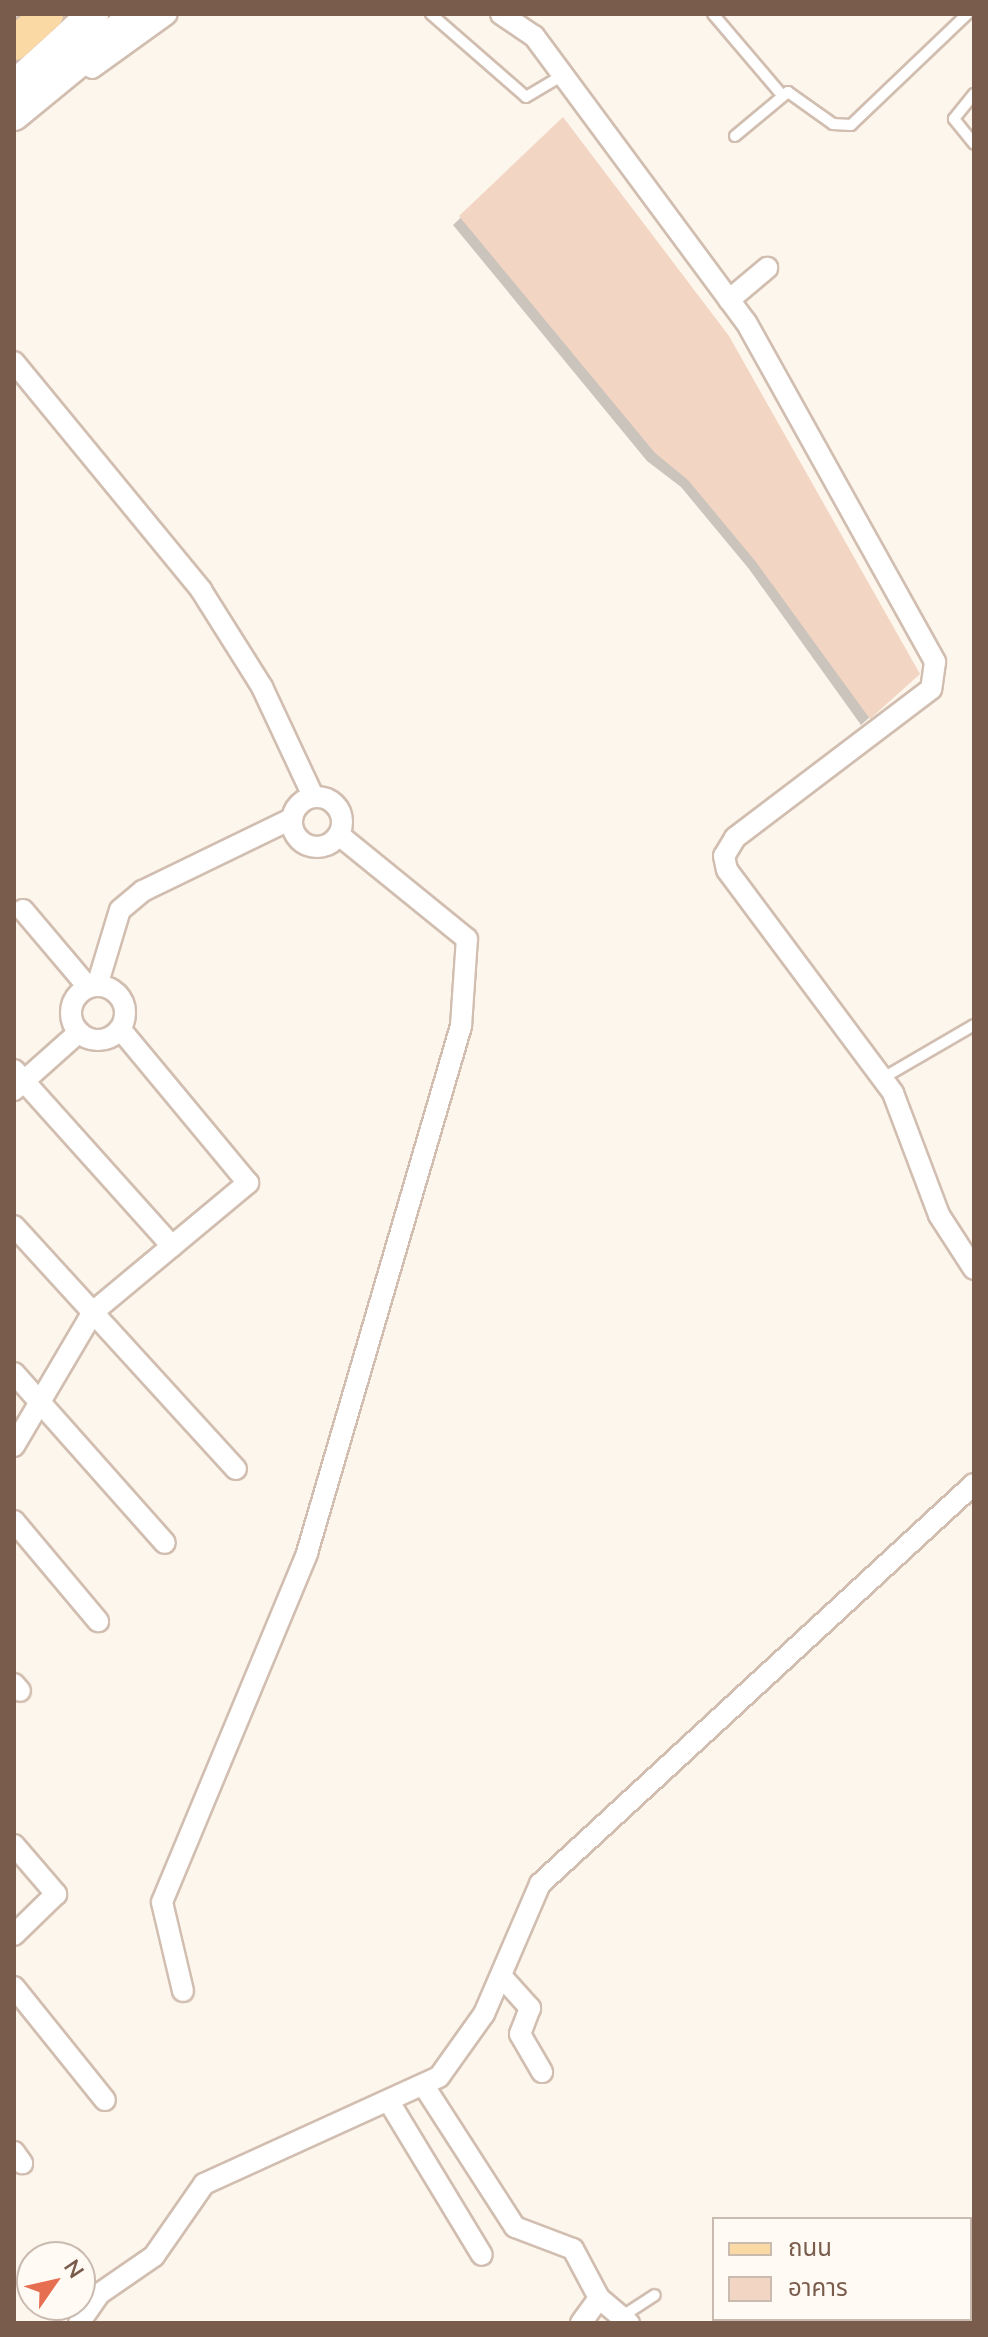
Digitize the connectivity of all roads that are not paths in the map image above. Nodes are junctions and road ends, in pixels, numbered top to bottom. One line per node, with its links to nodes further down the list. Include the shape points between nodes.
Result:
1 (47, 14): 9 (main road)
2 (93, 14): 13 (main road)
3 (137, 14): 13 (main road)
4 (167, 14): 13 (street)
5 (431, 14): 10 (lane, via 526,97)
6 (501, 14): 10 (street, via 534,36)
7 (713, 14): 12 (lane)
8 (967, 14): 12 (lane, via 851,125 833,124 798,93)
9 (14, 44)
10 (563, 75): 17 (street)
11 (974, 94): 15 (lane, via 954,119)
12 (782, 95): 14 (lane)
13 (22, 100)
14 (735, 136)
15 (974, 144)
16 (767, 268): 17 (street)
17 (729, 300): 27 (street, via 778,370 935,662 931,689 735,838 724,856 764,922)
18 (14, 362): 19 (street, via 201,590 262,687)
19 (313, 796): 20 (street); 21 (street, via 340,811)
20 (291, 819): 21 (street, via 295,836 309,846 326,846); 23 (street, via 143,891 120,910)
21 (339, 835): 45 (street, via 467,939 461,1026 307,1553 162,1902)
22 (23, 910): 23 (street)
23 (92, 986): 25 (street, via 123,1003); 26 (street, via 72,1006)
24 (974, 1025): 27 (lane)
25 (120, 1029): 26 (street, via 105,1039); 30 (street, via 248,1183)
26 (79, 1032): 28 (street)
27 (883, 1078): 31 (street, via 939,1215)
28 (17, 1080): 30 (street)
29 (14, 1226): 32 (street)
30 (172, 1246): 32 (street)
31 (974, 1269)
32 (93, 1312): 34 (street); 36 (street)
33 (14, 1373): 34 (street)
34 (40, 1402): 35 (street); 39 (street)
35 (14, 1446)
36 (236, 1469)
37 (974, 1484): 43 (street, via 558,1864 529,1905)
38 (14, 1521): 40 (street)
39 (165, 1543)
40 (98, 1621)
41 (14, 1845): 42 (street, via 56,1894)
42 (14, 1935)
43 (502, 1977): 46 (street, via 530,2008 520,2034); 47 (street)
44 (14, 1987): 48 (street)
45 (183, 1991)
46 (542, 2072)
47 (426, 2089): 49 (street); 52 (street, via 515,2227 568,2244)
48 (105, 2100)
49 (391, 2105): 50 (street); 54 (street, via 231,2166 204,2184 154,2256 99,2294)
50 (482, 2255)
51 (655, 2295): 53 (lane)
52 (599, 2298): 53 (street); 55 (street)
53 (625, 2320)
54 (79, 2323)
55 (581, 2323)

